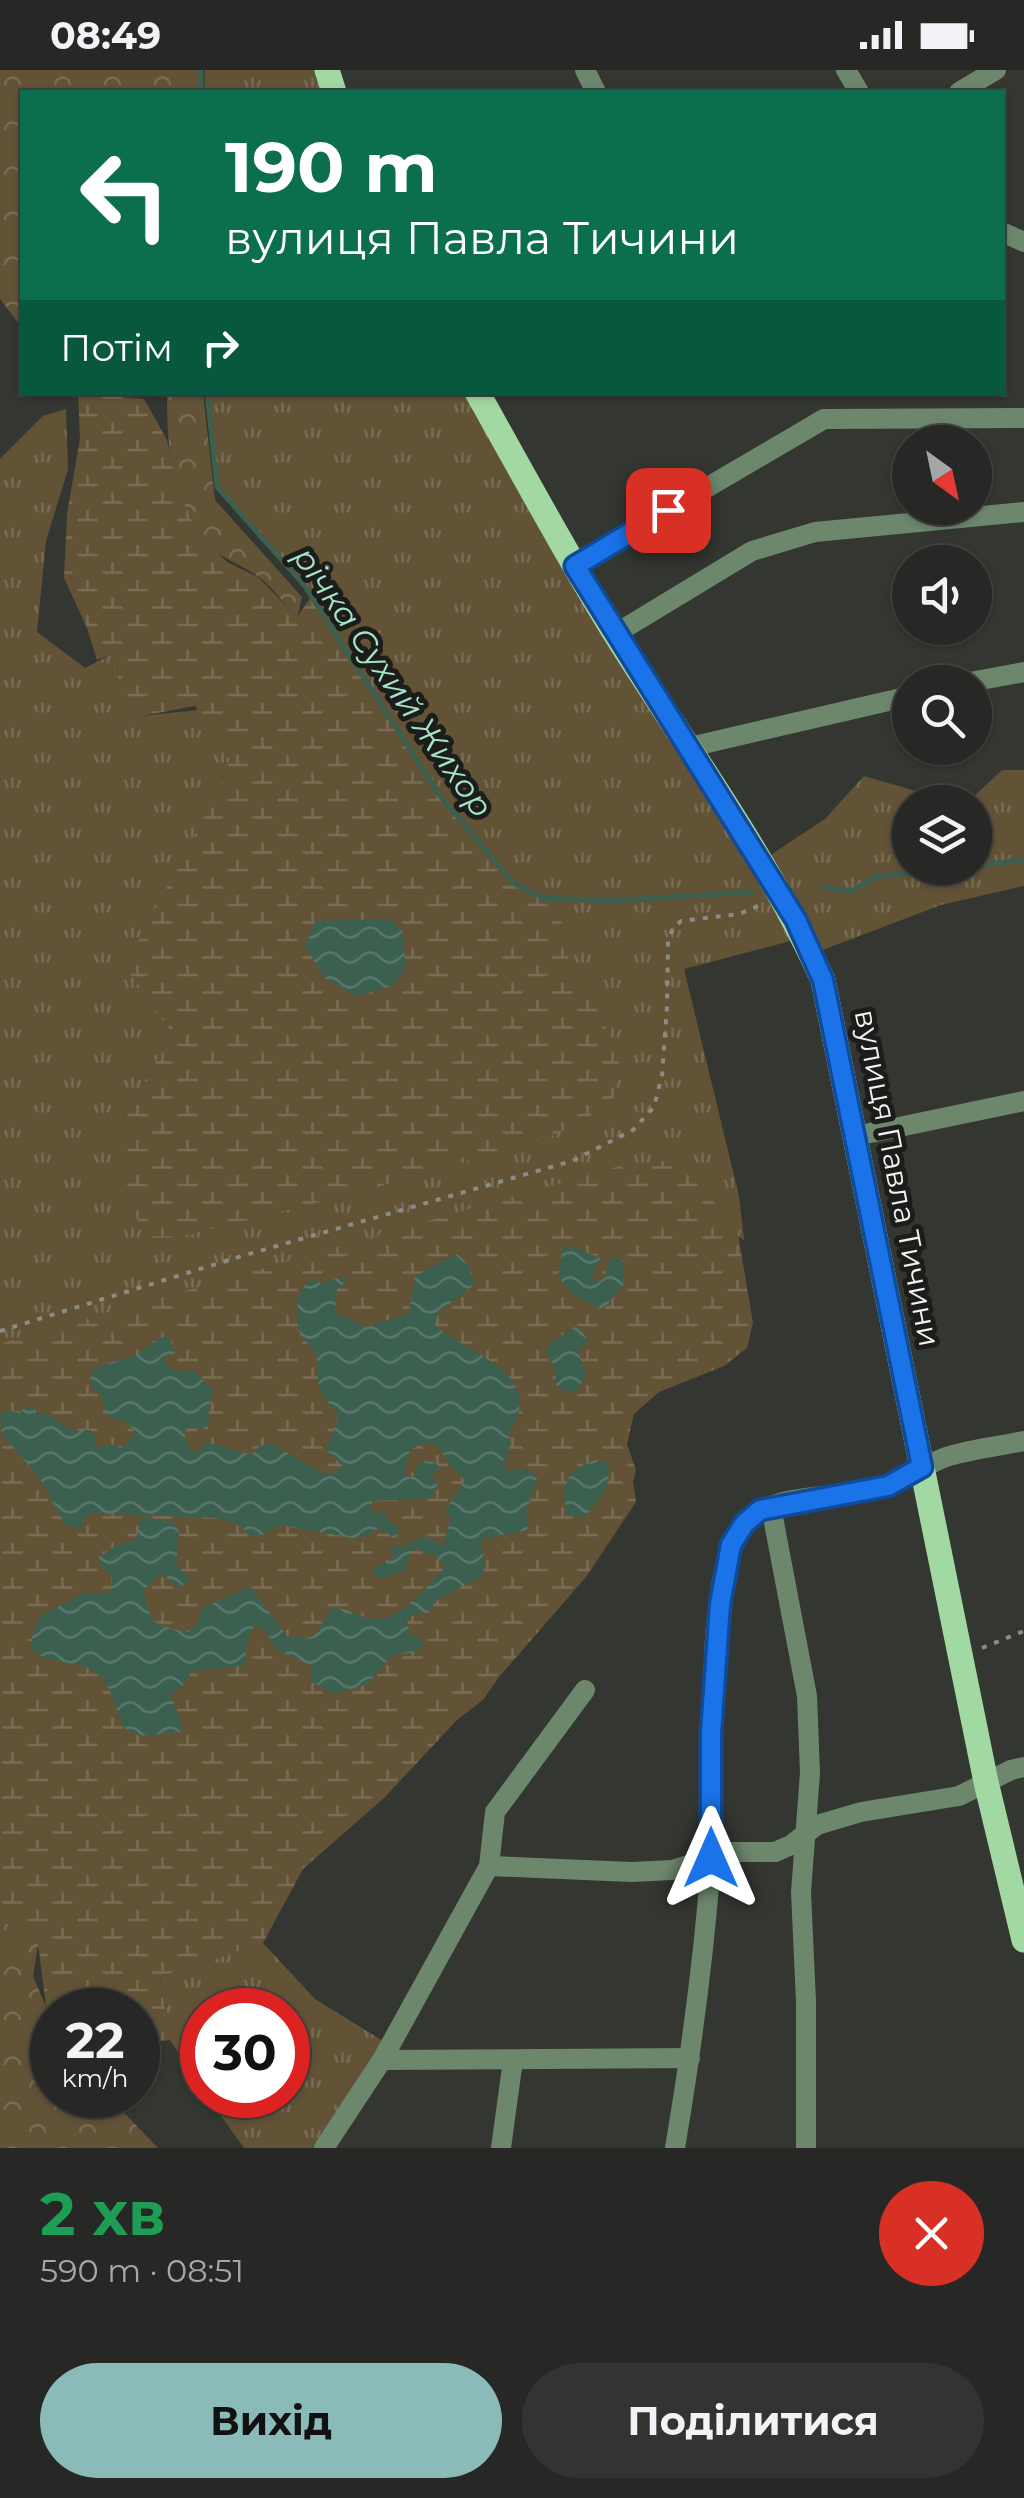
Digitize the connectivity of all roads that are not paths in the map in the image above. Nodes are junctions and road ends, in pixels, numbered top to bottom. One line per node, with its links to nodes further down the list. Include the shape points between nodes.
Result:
1 (996, 70): 2 (street)
2 (962, 90)
3 (479, 395): 6 (main road, вулиця Павла Тичини)
4 (1024, 418): 6 (street, via 824,418)
5 (1024, 512): 7 (street, via 815,532 752,551)
6 (575, 566): 7 (main road, вулиця Павла Тичини)
7 (616, 634): 11 (main road, вулиця Павла Тичини)
8 (1024, 672): 9 (street)
9 (992, 678)
10 (892, 700): 11 (street)
11 (690, 747): 13 (main road, вулиця Павла Тичини, via 782,896 823,980)
12 (1024, 1101): 13 (street)
13 (856, 1136): 15 (main road, вулиця Павла Тичини)
14 (1024, 1442): 15 (street)
15 (922, 1467): 16 (street, via 888,1486); 19 (main road, вулиця Павла Тичини)
16 (771, 1507): 20 (street, via 807,1696); 21 (street, via 744,1524 731,1545 720,1604)
17 (585, 1690): 22 (street, via 495,1812)
18 (1024, 1767): 19 (street)
19 (986, 1782): 20 (street, via 959,1796 860,1812); 23 (main road, вулиця Павла Тичини)
20 (805, 1834): 21 (street, via 775,1852); 30 (street)
21 (711, 1858): 22 (street, via 672,1870 632,1872); 24 (street)
22 (489, 1866): 25 (street)
23 (1024, 1940)
24 (690, 2058): 26 (street); 29 (street)
25 (382, 2060): 26 (street); 27 (street)
26 (513, 2060): 28 (street)
27 (324, 2148)
28 (501, 2148)
29 (675, 2148)
30 (806, 2148)

